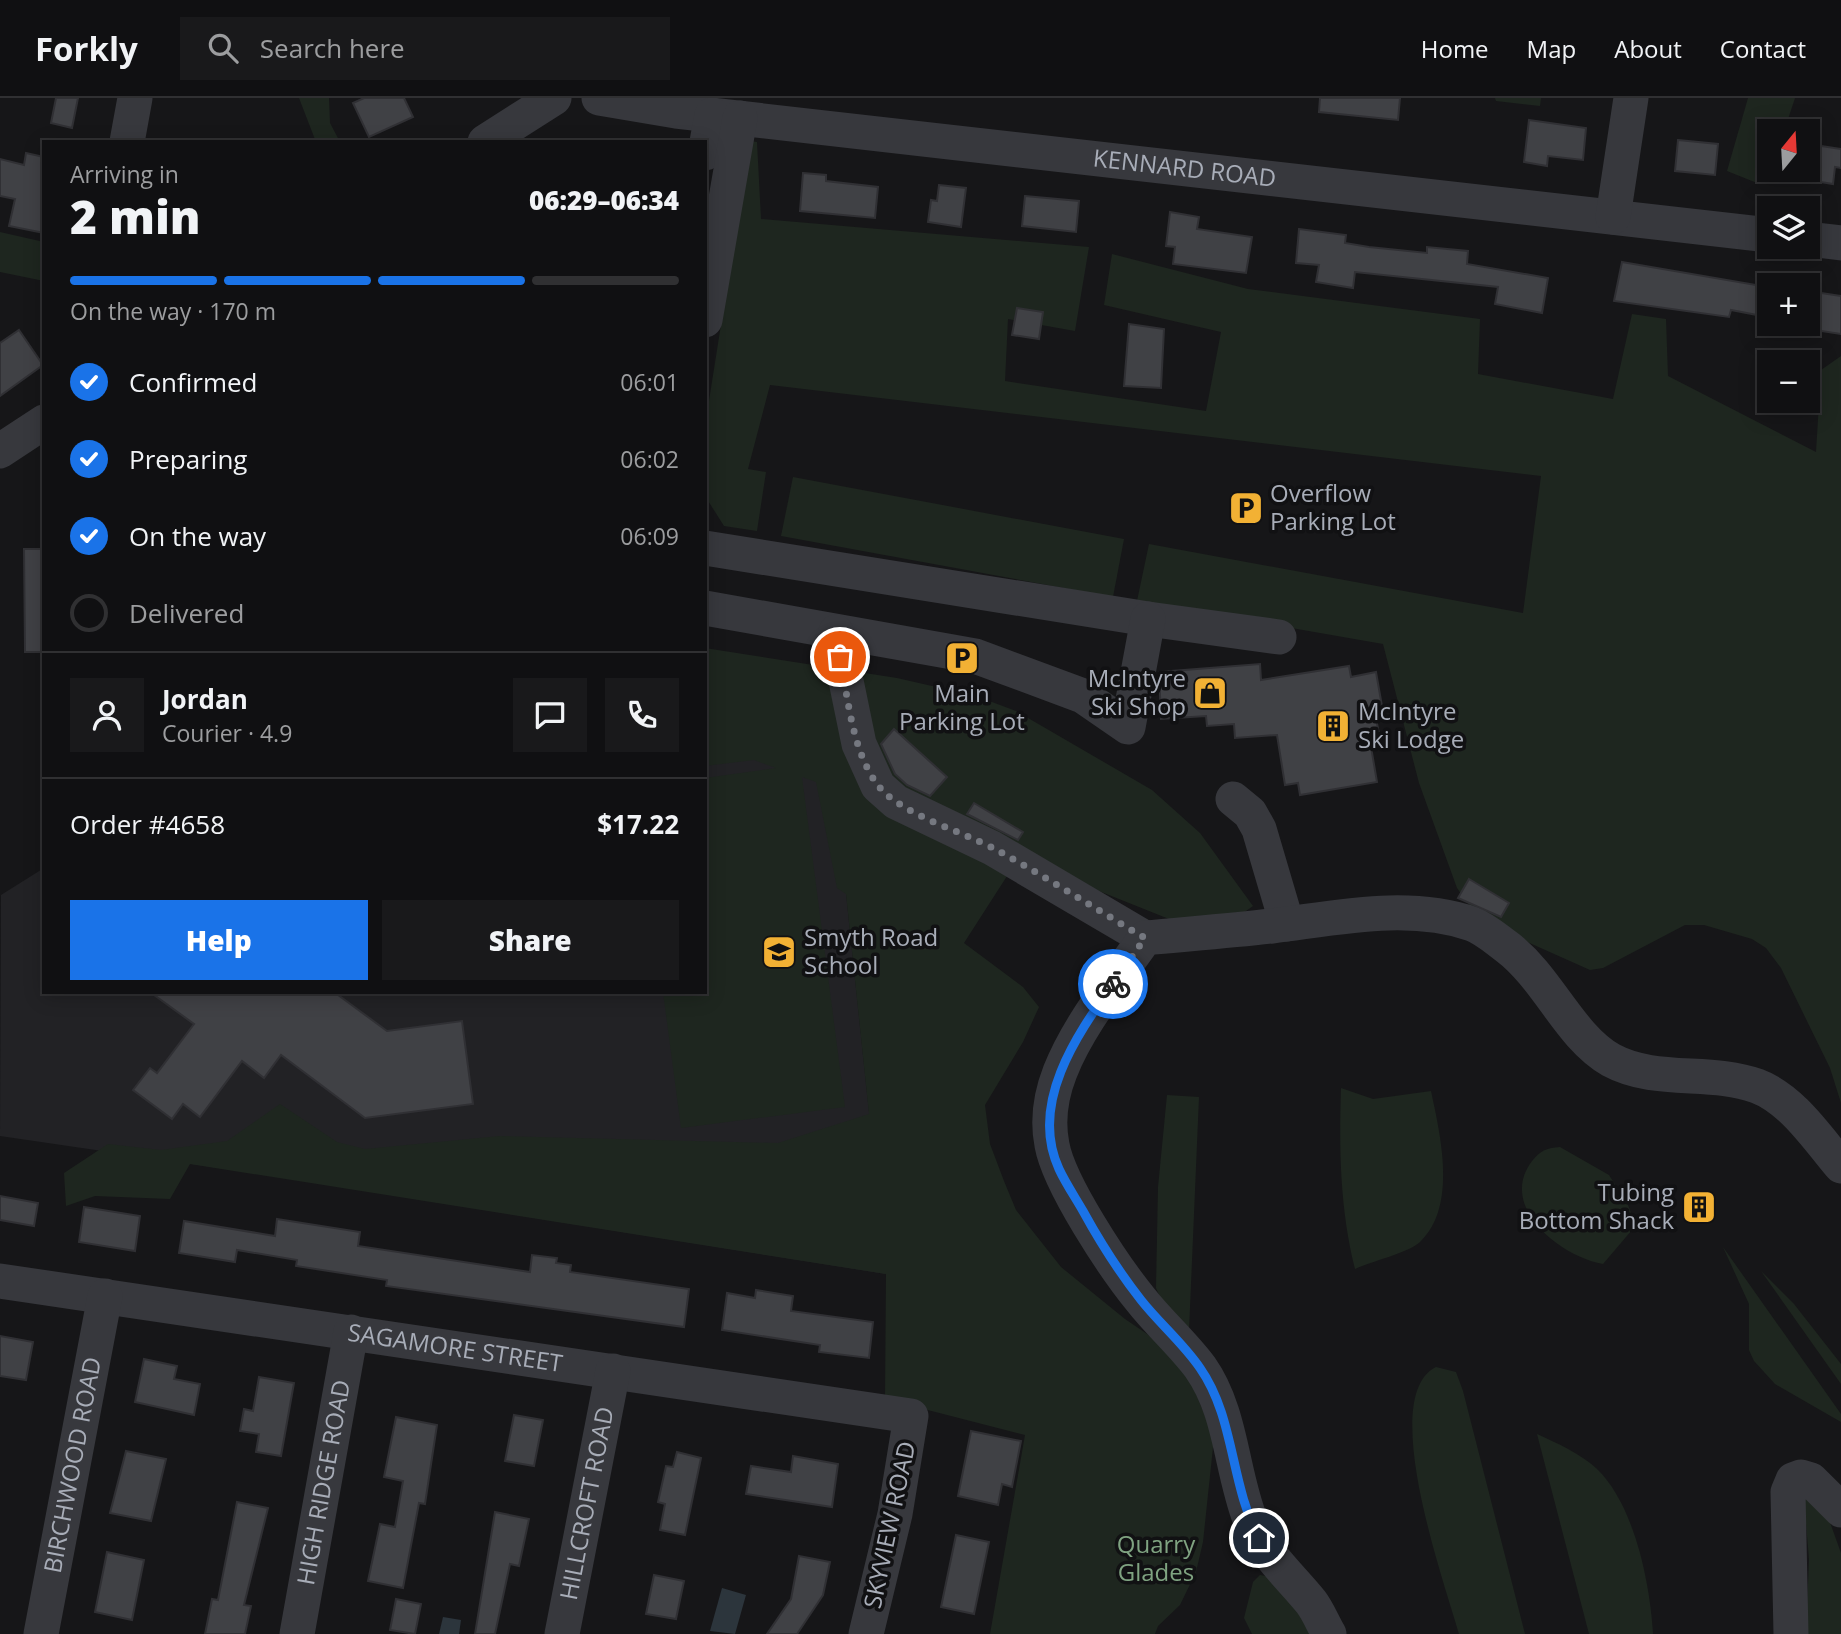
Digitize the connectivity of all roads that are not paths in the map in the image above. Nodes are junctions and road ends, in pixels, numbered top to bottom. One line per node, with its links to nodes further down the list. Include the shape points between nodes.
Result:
1 (135, 98): 6 (street)
2 (554, 98): 7 (street)
3 (599, 98): 5 (street, KENNARD ROAD)
4 (1631, 98): 9 (street)
5 (726, 116): 8 (street); 9 (street, KENNARD ROAD); 13 (street)
6 (127, 140)
7 (488, 140)
8 (707, 149)
9 (1614, 217): 10 (street, KENNARD ROAD)
10 (1757, 234)
11 (1820, 240): 12 (street)
12 (1841, 243)
13 (707, 301)
14 (42, 423): 15 (street)
15 (0, 451)
16 (707, 548): 18 (street)
17 (707, 608): 19 (street)
18 (1148, 619): 19 (street, via 1128,727 1083,696 987,660); 20 (street)
19 (836, 632): 23 (street, via 859,744 878,786 896,803 992,848)
20 (1279, 637)
21 (1233, 799): 22 (street, via 1250,813 1259,829)
22 (1287, 924): 23 (street); 24 (street, via 1419,913 1474,925 1514,952 1546,985 1570,1021 1610,1059 1680,1076 1758,1087 1804,1122)
23 (1145, 938): 35 (street, via 1089,1018 1061,1070 1050,1119 1052,1145 1059,1168 1106,1252 1201,1368 1218,1403 1252,1524 1267,1551 1313,1604)
24 (1841, 1166)
25 (0, 1281): 26 (street, SAGAMORE STREET)
26 (105, 1296): 27 (street, SAGAMORE STREET); 31 (street, BIRCHWOOD ROAD)
27 (351, 1332): 28 (street, SAGAMORE STREET); 32 (street, HIGH RIDGE ROAD)
28 (613, 1371): 29 (street, SAGAMORE STREET); 33 (street, HILLCROFT ROAD)
29 (911, 1416): 34 (street, SKYVIEW ROAD, via 895,1514)
30 (1841, 1510): 36 (street, via 1811,1480 1793,1480 1788,1492)
31 (41, 1634)
32 (297, 1634)
33 (562, 1634)
34 (866, 1634)
35 (1329, 1634)
36 (1791, 1634)

